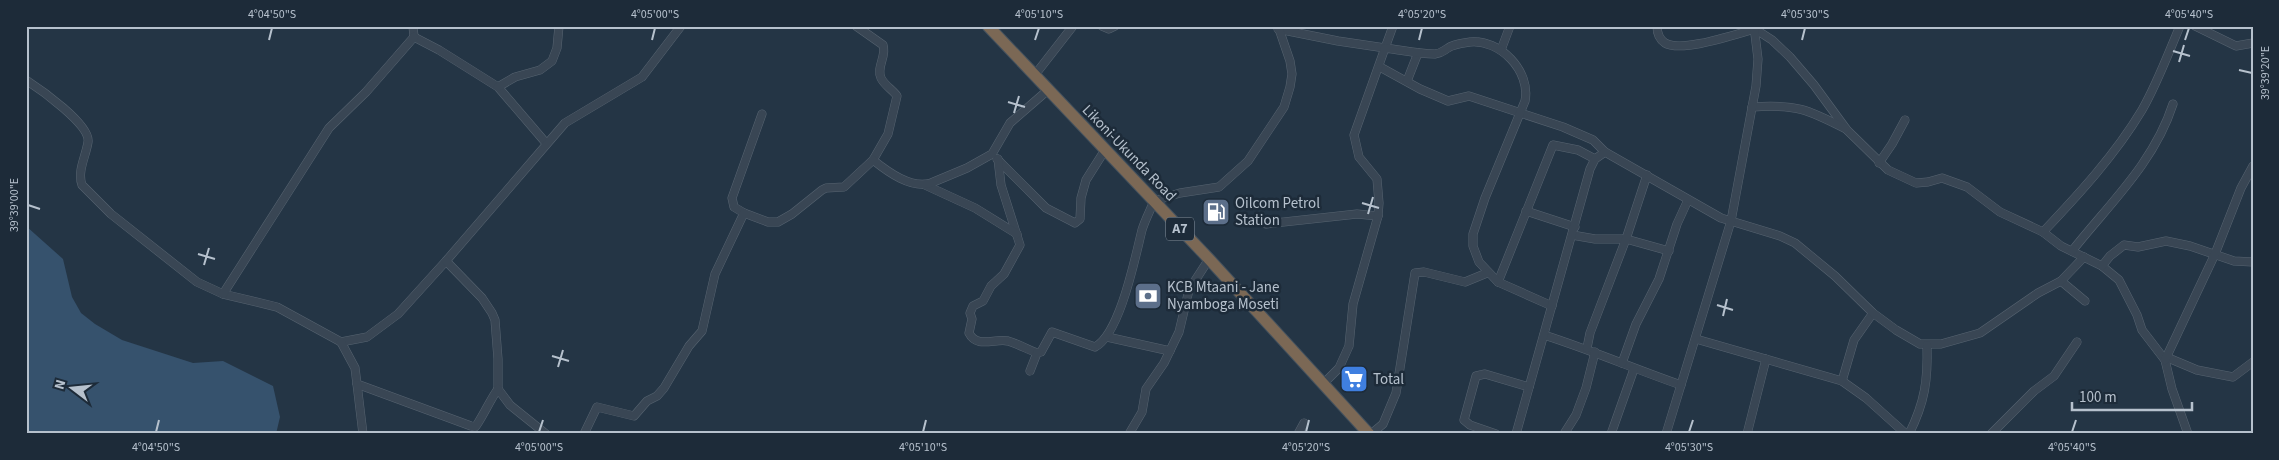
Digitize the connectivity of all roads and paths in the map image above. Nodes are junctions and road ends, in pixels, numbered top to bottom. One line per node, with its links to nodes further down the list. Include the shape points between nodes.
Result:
1 (413, 26): 16 (street)
2 (559, 26): 25 (street, via 552,60 540,70 515,77)
3 (681, 26): 33 (street, via 642,77 569,119)
4 (856, 26): 38 (street, via 883,45 881,77 897,96 888,134)
5 (988, 26): 22 (highway, Likoni-Ukunda Road / A7)
6 (1074, 26): 22 (street)
7 (1102, 26): 8 (street, via 1109,29)
8 (1115, 26)
9 (1393, 26): 18 (street)
10 (1510, 26): 19 (street)
11 (1657, 26): 15 (street, via 1660,39 1667,45 1682,46 1697,45)
12 (2180, 26): 51 (street, via 2146,102 2126,134 2099,170)
13 (2196, 26): 17 (street, via 2236,46)
14 (1278, 28): 18 (street); 44 (street, via 1290,61 1290,87 1281,112 1248,161 1219,187)
15 (1754, 28): 28 (street, via 1758,59); 32 (street, via 1790,57)
16 (414, 37): 25 (street); 65 (street, via 366,92 332,124)
17 (2253, 43)
18 (1386, 48): 20 (street); 21 (street)
19 (1501, 50): 20 (street, via 1472,42 1441,53); 29 (street, via 1513,60 1524,84 1526,96)
20 (1418, 53): 24 (street)
21 (1380, 67): 24 (street); 47 (street, via 1354,135 1359,157 1377,179)
22 (1034, 76): 26 (highway, Likoni-Ukunda Road / A7)
23 (26, 80): 65 (street, via 62,107 87,132 89,140 80,175 84,187 111,214 197,282)
24 (1407, 81): 29 (street, via 1448,101 1469,96)
25 (498, 88): 33 (street)
26 (1048, 90): 34 (highway, Likoni-Ukunda Road / A7); 36 (street, via 1010,123)
27 (2173, 104): 55 (street, via 2166,126 2142,168)
28 (1752, 107): 32 (street, via 1802,108); 48 (street)
29 (1521, 113): 35 (street, via 1594,140); 62 (street, via 1485,198 1474,234 1476,257)
30 (762, 114): 46 (street, via 732,198 734,207)
31 (1905, 120): 39 (street)
32 (1848, 130): 39 (street)
33 (546, 143): 59 (street)
34 (1105, 150): 36 (street, via 1086,180 1080,220 1075,223 1046,208); 44 (highway, Likoni-Ukunda Road / A7)
35 (1605, 152): 37 (street); 41 (street)
36 (995, 156): 42 (street); 52 (street)
37 (1595, 159): 45 (street, via 1578,150 1553,145); 50 (street)
38 (873, 160): 42 (street, via 898,178); 46 (street, via 844,187 822,190 781,221 768,222)
39 (1879, 163): 51 (street, via 1916,183 1942,178 1950,180 2000,212)
40 (2253, 166): 56 (street)
41 (1647, 175): 43 (street); 53 (street)
42 (926, 185): 52 (street, via 975,208)
43 (1688, 200): 48 (street); 54 (street, via 1676,224)
44 (1154, 201): 58 (highway, Likoni-Ukunda Road / A7); 70 (street, via 1143,227 1116,319)
45 (1526, 211): 50 (street); 64 (street)
46 (744, 213): 94 (street, via 715,274 704,328 689,346 672,377 657,396 647,401 634,416 597,407)
47 (1378, 216): 49 (street, via 1357,214); 87 (street, via 1353,304 1349,346 1339,368)
48 (1731, 222): 68 (street, via 1795,243); 71 (street)
49 (1266, 224)
50 (1573, 232): 53 (street, via 1595,239); 67 (street)
51 (2043, 232): 55 (street)
52 (1016, 234): 78 (street, via 1020,242 1018,251 984,299 973,306 968,331 983,343 1000,340)
53 (1626, 240): 54 (street); 75 (street)
54 (1669, 251): 82 (street)
55 (2072, 251): 57 (street)
56 (2215, 254): 60 (street, via 2234,261); 61 (street, via 2166,241 2138,247 2124,245); 80 (street)
57 (2084, 257): 61 (street); 63 (street)
58 (1209, 260): 76 (street, via 1189,290 1183,320); 87 (highway, Likoni-Ukunda Road / A7)
59 (446, 262): 72 (street, via 398,314 376,332); 90 (street, via 482,298 495,320)
60 (2253, 262)
61 (2102, 266): 80 (street, via 2119,280 2142,330)
62 (1488, 273): 64 (street); 97 (street, via 1465,282 1424,272 1415,273 1396,393 1383,424)
63 (2061, 281): 66 (street); 74 (street, via 1980,333)
64 (1498, 282): 67 (street)
65 (223, 294): 72 (street, via 277,307)
66 (2085, 301)
67 (1552, 306): 69 (street)
68 (1873, 313): 74 (street, via 1910,340); 85 (street, via 1854,340)
69 (1544, 335): 75 (street); 89 (street)
70 (1107, 337): 76 (street); 78 (street, via 1095,347 1088,347 1054,332 1048,336 1042,352)
71 (1696, 339): 79 (street); 88 (street)
72 (341, 342): 86 (street, via 355,368)
73 (2077, 342): 105 (street, via 2054,376 2034,391)
74 (1927, 345): 104 (street, via 1927,384 1920,410)
75 (1587, 348): 77 (street)
76 (1170, 351): 95 (street, via 1146,389 1142,412)
77 (1595, 352): 82 (street); 100 (street, via 1576,415)
78 (1037, 353): 84 (street)
79 (1766, 359): 85 (street); 103 (street)
80 (2166, 359): 81 (street, via 2233,378); 106 (street, via 2172,390)
81 (2253, 362)
82 (1622, 363): 83 (street)
83 (1634, 369): 88 (street); 101 (street)
84 (1030, 371)
85 (1842, 381): 104 (street)
86 (357, 384): 90 (street, via 475,427); 92 (street)
87 (1323, 384): 97 (highway, Likoni-Ukunda Road / A7)
88 (1681, 385): 102 (street)
89 (1529, 387): 98 (street, via 1485,374 1476,376 1464,420); 99 (street)
90 (498, 389): 93 (street, via 510,405)
91 (1304, 423): 96 (street)
92 (363, 434)
93 (546, 434)
94 (584, 434)
95 (1130, 434)
96 (1298, 434)
97 (1370, 434)
98 (1496, 434)
99 (1516, 434)
100 (1564, 434)
101 (1611, 434)
102 (1666, 434)
103 (1747, 434)
104 (1907, 434)
105 (1991, 434)
106 (2188, 434)

